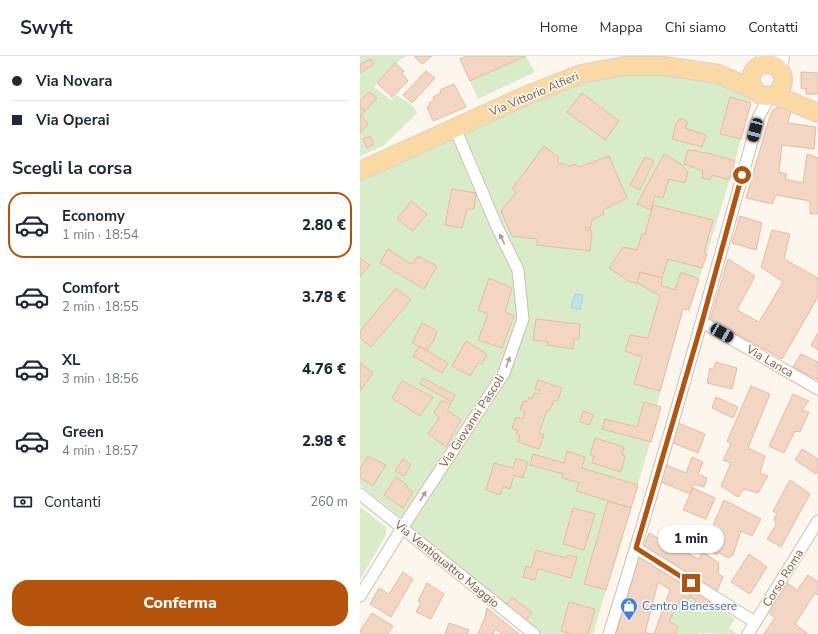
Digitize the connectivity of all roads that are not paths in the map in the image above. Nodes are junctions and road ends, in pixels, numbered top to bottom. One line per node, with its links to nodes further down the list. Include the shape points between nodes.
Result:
1 (761, 64): 2 (main road, Via Vittorio Alfieri); 3 (main road, Via Vittorio Alfieri, via 771,64); 3 (main road, via 751,80)
2 (718, 74): 3 (main road, Via Vittorio Alfieri); 5 (main road, Via Vittorio Alfieri, via 664,66 624,66 581,74)
3 (772, 83): 4 (main road); 7 (street, via 759,116)
4 (816, 108)
5 (455, 128): 6 (main road, Via Vittorio Alfieri); 11 (street, Via Giovanni Pascoli, one-way to 5, via 504,373 523,319 518,270 497,228)
6 (360, 171)
7 (702, 322): 8 (street, Via Lanca); 12 (street)
8 (818, 389)
9 (360, 494): 11 (street, Via Ventiquattro Maggio)
10 (818, 521): 14 (street, Corso Roma)
11 (402, 528): 13 (street, Via Giovanni Pascoli); 15 (street, Via Ventiquattro Maggio)
12 (636, 548): 14 (street); 16 (street)
13 (360, 596)
14 (755, 622): 17 (street, Corso Roma)
15 (534, 634)
16 (609, 634)
17 (748, 634)

